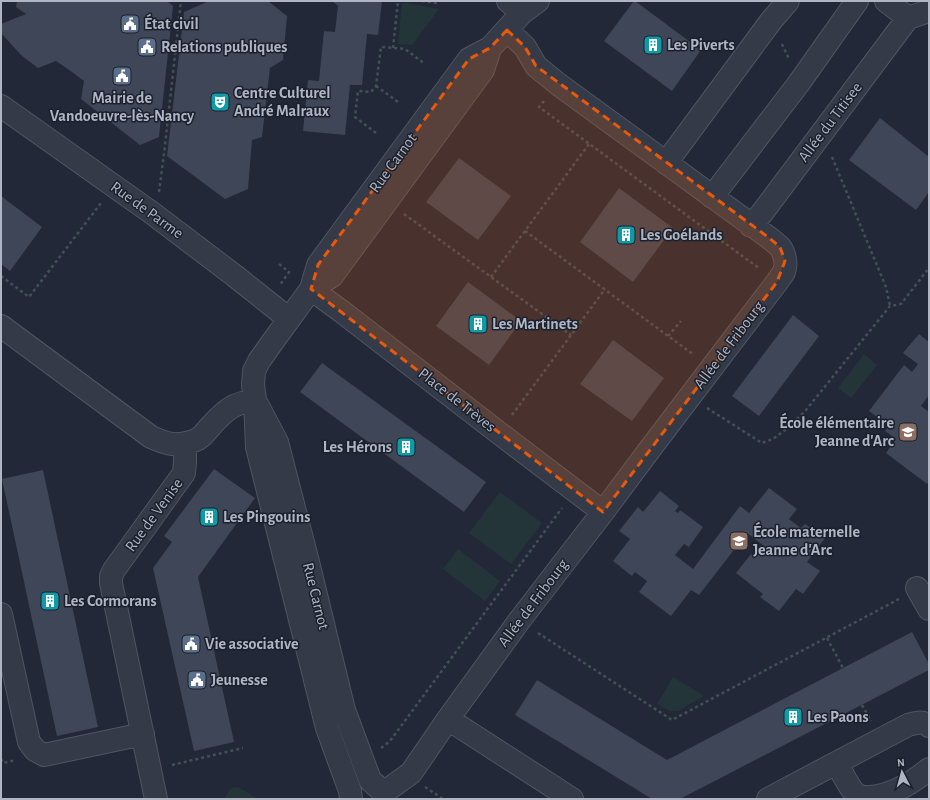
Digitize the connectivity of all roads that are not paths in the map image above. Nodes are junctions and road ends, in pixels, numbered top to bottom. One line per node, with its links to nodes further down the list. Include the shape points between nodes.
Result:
1 (788, 1): 10 (street)
2 (857, 1): 11 (street, via 799,83)
3 (886, 1): 6 (street)
4 (523, 5): 7 (street, Rue Carnot)
5 (929, 11): 6 (street)
6 (908, 18): 12 (street, Allée du Titisee)
7 (507, 30): 8 (street, Rue Carnot); 10 (street, Allée de Fribourg, via 525,47 536,66)
8 (490, 48): 13 (street, Rue Carnot, via 483,70 332,276); 13 (street, Rue Carnot, via 469,59 318,265)
9 (1, 106): 14 (street, Rue de Parme, via 152,213)
10 (666, 163): 11 (street, Allée de Fribourg)
11 (712, 197): 12 (street, Allée de Fribourg)
12 (752, 226): 18 (street, Allée de Fribourg, via 780,247 786,261 784,272)
13 (310, 289): 14 (street, Rue Carnot); 18 (street, Place de Trèves)
14 (289, 319): 16 (street, Rue Carnot, via 254,371)
15 (1, 326): 17 (street, via 151,437 168,444)
16 (255, 400): 17 (street, via 230,408 214,421 202,436); 28 (street, Rue Carnot, via 277,442 344,710 370,780); 30 (street, Rue Carnot, via 257,447 327,728)
17 (185, 444): 24 (street, Rue de Venise, via 184,473 111,576)
18 (603, 512): 22 (street, Allée de Fribourg)
19 (917, 588): 20 (street)
20 (929, 609)
21 (1, 614): 24 (street, via 29,742 35,750 44,755)
22 (448, 719): 28 (street, Allée de Fribourg, via 411,773); 32 (street)
23 (929, 726): 25 (street, via 917,722 908,725)
24 (143, 734): 29 (street, Rue de Venise)
25 (837, 763): 27 (street, via 857,795 878,797 891,793); 33 (street)
26 (929, 769): 27 (street)
27 (911, 792)
28 (388, 794): 31 (street, via 373,790)
29 (156, 799)
30 (351, 799)
31 (357, 799)
32 (572, 799)
33 (768, 799)

